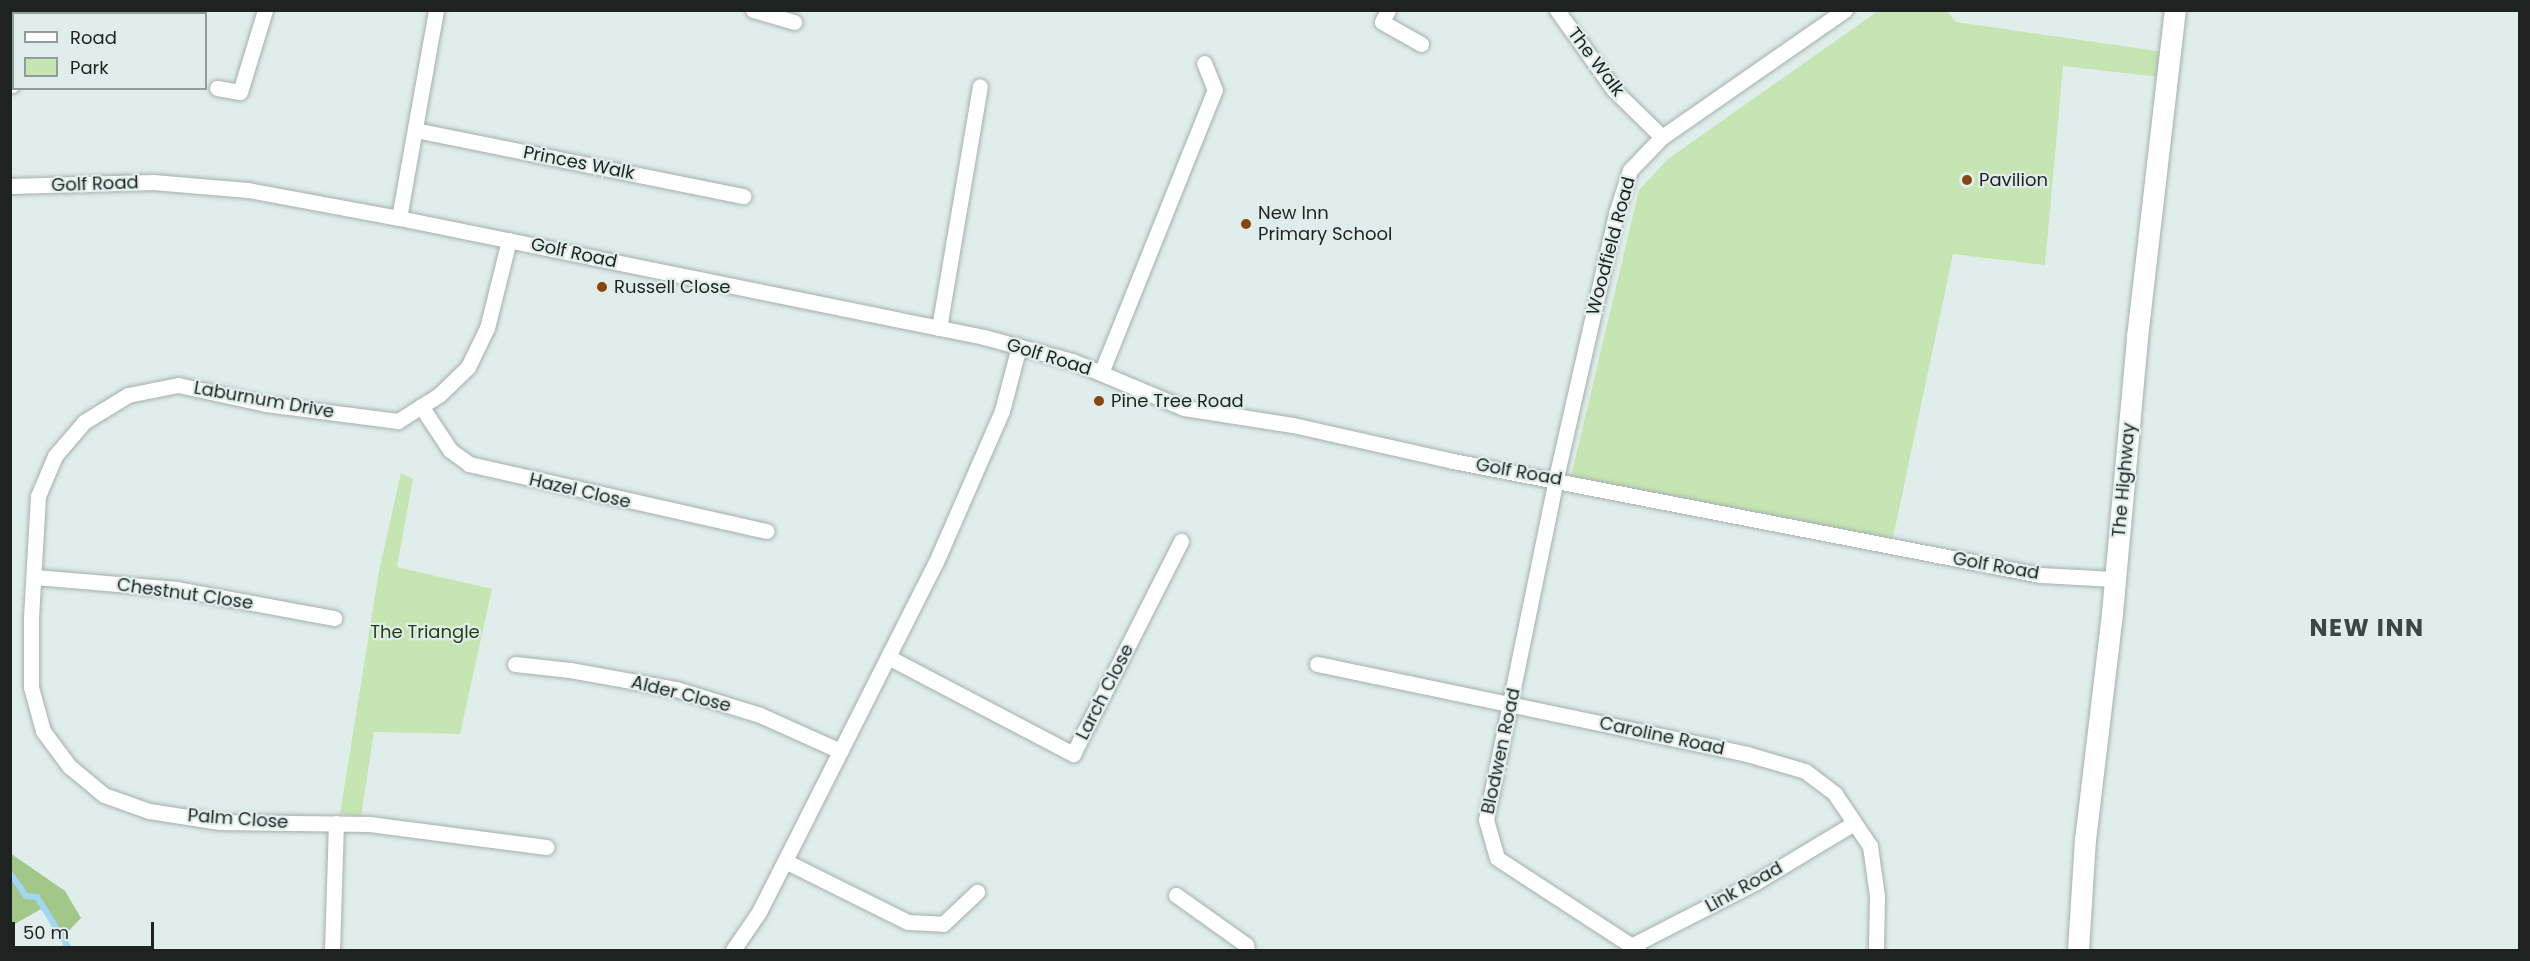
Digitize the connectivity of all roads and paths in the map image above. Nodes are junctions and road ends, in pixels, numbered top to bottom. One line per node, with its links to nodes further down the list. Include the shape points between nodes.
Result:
1 (265, 10): 12 (street, via 240,92)
2 (436, 10): 13 (street)
3 (753, 10): 8 (street)
4 (1557, 10): 14 (street, The Walk, via 1614,90)
5 (1845, 10): 14 (street, Woodfield Road)
6 (2175, 10): 27 (street, The Highway, via 2137,337)
7 (1385, 16): 9 (street)
8 (794, 22)
9 (1421, 44)
10 (1204, 63): 21 (street, via 1215,90)
11 (980, 86): 19 (street)
12 (217, 88)
13 (415, 130): 16 (street, Princes Walk); 17 (street)
14 (1662, 137): 23 (street, Woodfield Road, via 1630,170 1616,213)
15 (10, 186): 17 (street, Golf Road, via 165,183 248,190)
16 (743, 196)
17 (399, 218): 18 (street, Golf Road)
18 (509, 240): 19 (street, Golf Road); 22 (street, Laburnum Drive, via 487,328 468,367 439,395)
19 (939, 328): 20 (street, Golf Road)
20 (1019, 346): 21 (street, Golf Road); 29 (street, via 1002,411 985,453)
21 (1101, 373): 23 (street, Golf Road, via 1184,408 1293,425 1453,461)
22 (421, 406): 24 (street, Hazel Close, via 450,450 469,464); 26 (street, Laburnum Drive, via 398,421 266,404 178,385 128,394 84,422 55,456 38,496)
23 (1556, 478): 27 (street, Golf Road, via 2040,575); 32 (street, Blodwen Road)
24 (767, 531)
25 (1181, 541): 29 (street, Larch Close, via 1073,754)
26 (35, 577): 28 (street, Chestnut Close, via 177,589); 34 (street, Palm Close, via 30,618 31,687 43,731 69,766 86,781 104,795 149,811 220,822)
27 (2115, 579): 45 (street, The Highway, via 2085,840)
28 (334, 618)
29 (890, 658): 33 (street)
30 (515, 664): 33 (street, Alder Close, via 676,690 760,716)
31 (1317, 664): 32 (street, Caroline Road)
32 (1511, 704): 35 (street, Caroline Road, via 1747,754 1805,771 1835,794); 40 (street, Blodwen Road, via 1486,820 1497,858)
33 (840, 751): 37 (street)
34 (336, 823): 36 (street, Palm Close, via 432,830); 41 (street)
35 (1854, 823): 40 (street, Link Road); 44 (street, Caroline Road, via 1870,846 1877,896)
36 (547, 847)
37 (785, 861): 38 (street, via 908,922 943,924); 42 (street, via 759,912)
38 (977, 892)
39 (1176, 895): 43 (street, via 1246,945)
40 (1634, 948)
41 (332, 951)
42 (733, 951)
43 (1247, 951)
44 (1876, 951)
45 (2079, 951)

